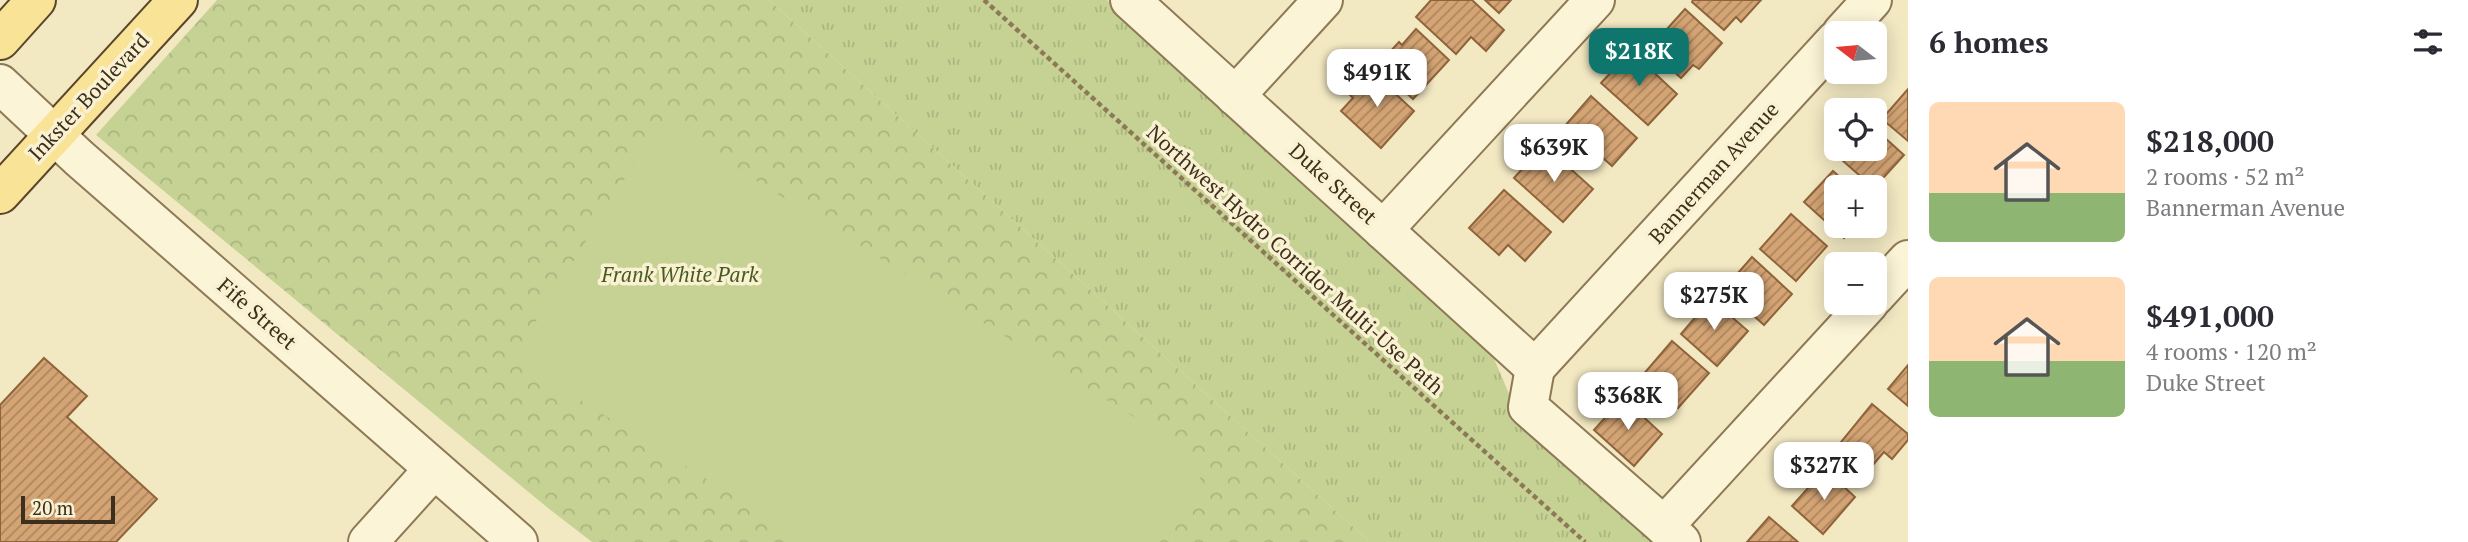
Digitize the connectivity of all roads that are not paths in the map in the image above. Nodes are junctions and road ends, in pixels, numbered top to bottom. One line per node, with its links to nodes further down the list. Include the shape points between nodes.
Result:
1 (36, 0): 8 (main road)
2 (178, 0): 12 (main road, Inkster Boulevard)
3 (1130, 0): 11 (street, Duke Street)
4 (1323, 0): 11 (street)
5 (1595, 0): 14 (street)
6 (1872, 0): 7 (street)
7 (1853, 21)
8 (0, 40)
9 (1824, 53): 18 (street, Bannerman Avenue)
10 (0, 84): 12 (street, Fife Street)
11 (1235, 96): 14 (street, Duke Street)
12 (55, 135): 13 (main road, Inkster Boulevard); 19 (street, Fife Street)
13 (0, 194)
14 (1383, 230): 18 (street, Duke Street)
15 (1908, 260): 16 (street)
16 (1887, 283)
17 (1859, 315): 20 (street)
18 (1535, 368): 20 (street, via 1528,407)
19 (434, 469): 21 (street); 22 (street, Fife Street)
20 (1672, 534)
21 (368, 542)
22 (518, 542)

